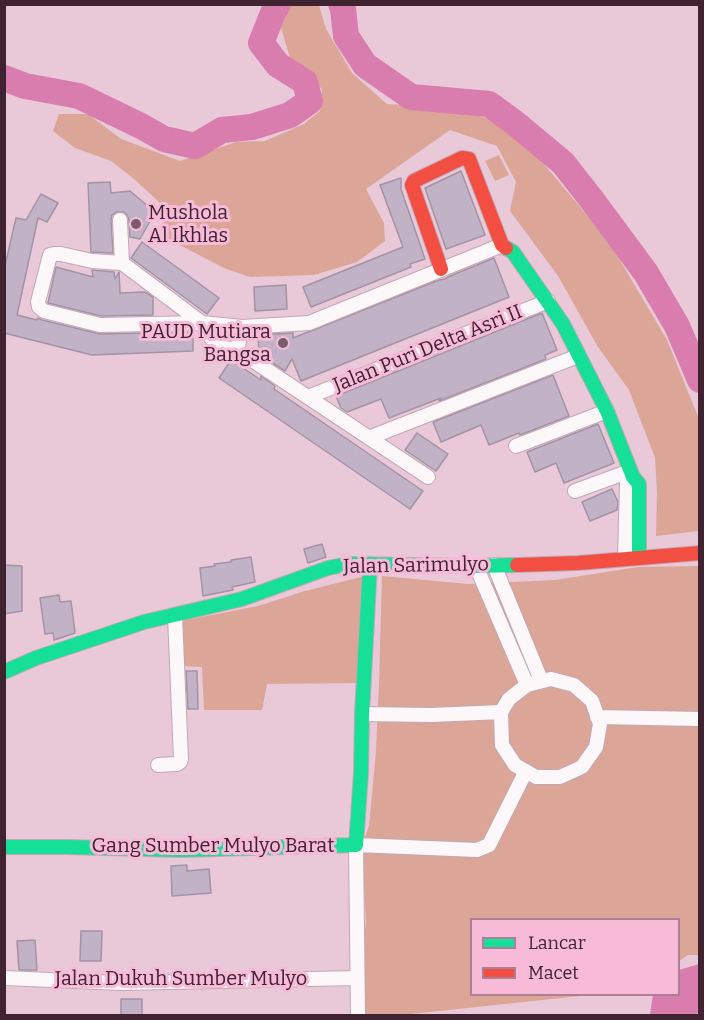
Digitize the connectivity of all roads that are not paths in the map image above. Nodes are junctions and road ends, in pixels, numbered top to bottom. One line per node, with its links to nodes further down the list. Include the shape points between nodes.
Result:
1 (120, 220): 3 (street)
2 (502, 245): 4 (street); 4 (street, Jalan Puri Delta Asri II, via 469,159 462,158 412,185); 5 (street, Jalan Puri Delta Asri II, via 513,252)
3 (122, 263): 6 (street, Jalan Puri Delta Asri II); 6 (street, via 50,255 39,307 100,325)
4 (441, 269): 7 (street, via 309,323)
5 (548, 301): 9 (street, Jalan Puri Delta Asri II); 10 (street, Jalan Puri Delta Asri II)
6 (202, 323): 7 (street); 8 (street, Jalan Puri Delta Asri II, via 217,347)
7 (242, 327): 8 (street)
8 (237, 350): 10 (street, Jalan Puri Delta Asri II)
9 (578, 356): 11 (street, Jalan Puri Delta Asri II); 12 (street)
10 (308, 396): 12 (street, Jalan Puri Delta Asri II)
11 (607, 411): 13 (street); 15 (street, Jalan Puri Delta Asri II)
12 (370, 437): 14 (street, Jalan Puri Delta Asri II)
13 (516, 446)
14 (428, 477)
15 (634, 477): 16 (street); 18 (street, via 627,483)
16 (575, 492)
17 (699, 553): 18 (street, Jalan Sarimulyo)
18 (632, 558): 20 (street, Jalan Sarimulyo)
19 (370, 564): 21 (street, Jalan Sarimulyo); 22 (street, Jalan Sarimulyo, via 328,568 242,599); 27 (street, Gang Sumber Mulyo Barat)
20 (494, 565): 21 (street, Jalan Sarimulyo); 24 (street)
21 (476, 566): 25 (street)
22 (175, 616): 23 (street, Jalan Sarimulyo, via 144,622); 30 (street, via 181,759 177,764)
23 (4, 672)
24 (541, 680): 25 (street); 28 (street, via 574,685 592,701)
25 (527, 684): 26 (street)
26 (501, 712): 27 (street); 31 (street, via 502,745 515,765)
27 (362, 714): 32 (street, Gang Sumber Mulyo Barat)
28 (597, 717): 29 (street); 31 (street, via 600,724 596,747 582,767 560,777 536,777)
29 (699, 719)
30 (158, 765)
31 (526, 771): 32 (street, via 489,845 477,850)
32 (356, 845): 33 (street, Gang Sumber Mulyo Barat, via 181,850); 35 (street)
33 (4, 847)
34 (4, 978): 35 (street, Jalan Dukuh Sumber Mulyo, via 122,983)
35 (357, 978): 36 (street)
36 (358, 1016)

